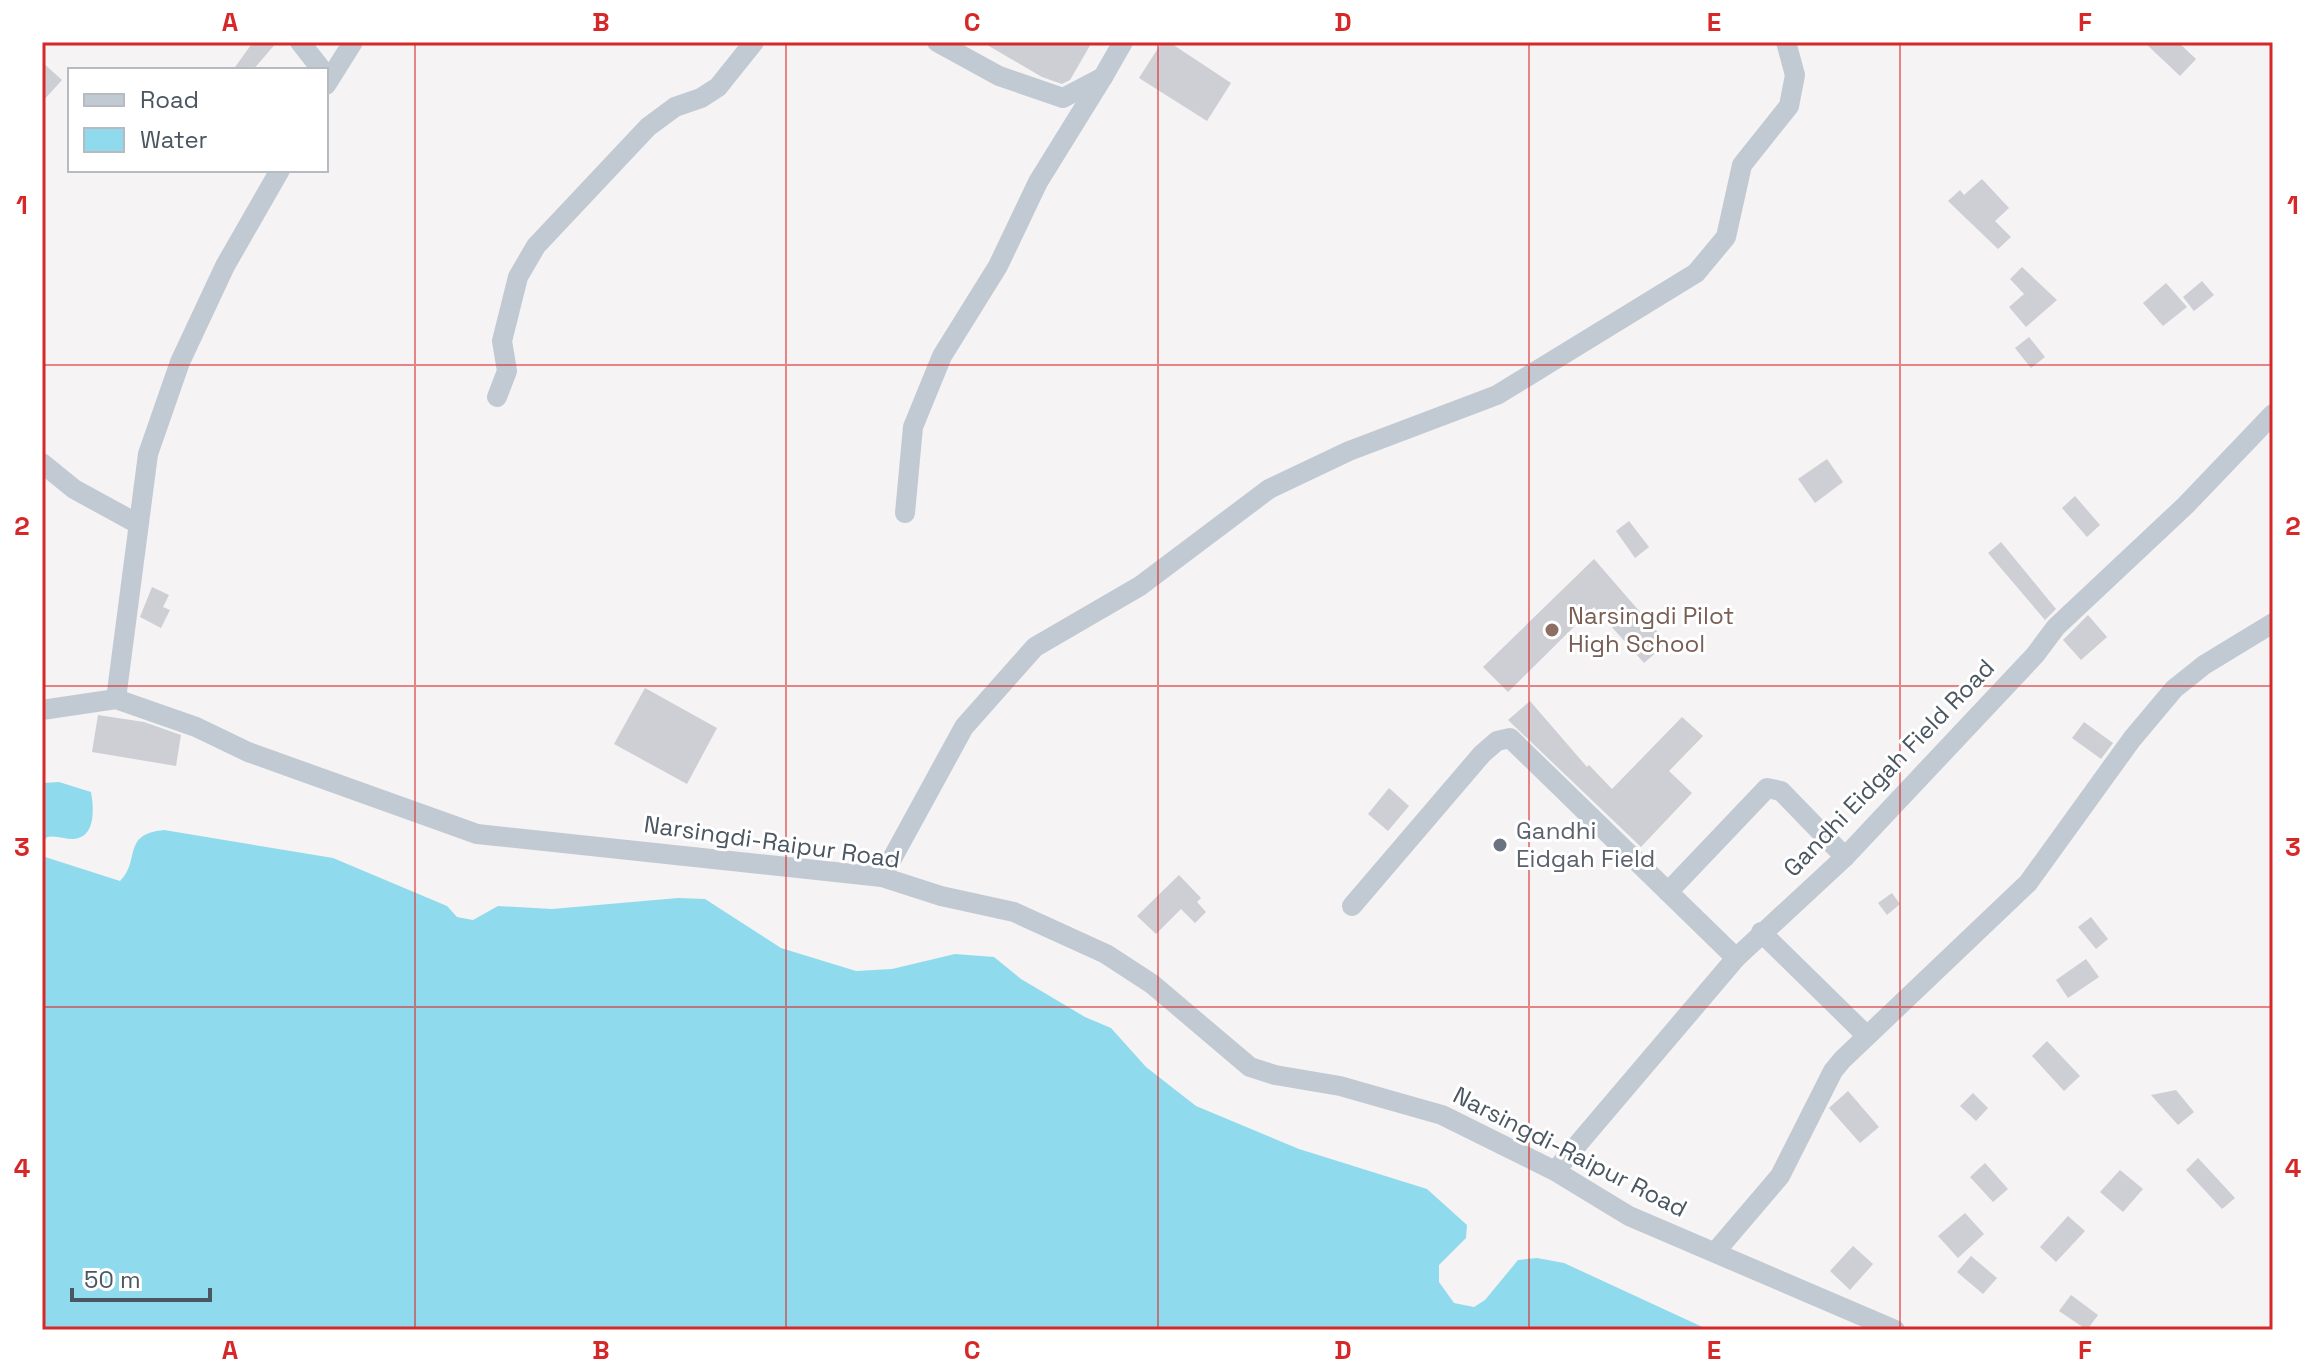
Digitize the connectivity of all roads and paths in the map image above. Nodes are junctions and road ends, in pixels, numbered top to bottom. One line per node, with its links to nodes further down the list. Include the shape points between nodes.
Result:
1 (300, 42): 7 (street)
2 (353, 42): 8 (street)
3 (754, 42): 11 (street, via 718,87 648,127 536,246 518,277 502,341 507,371)
4 (937, 42): 9 (street, via 999,76 1063,98)
5 (1123, 42): 9 (street)
6 (1786, 42): 20 (street, via 1795,75 1789,106 1742,165 1726,237 1696,273 1497,395 1349,451 1269,489 1140,586 1035,647 964,727)
7 (319, 68)
8 (328, 75)
9 (1103, 77): 14 (street, via 942,356 913,427)
10 (279, 172): 15 (street, via 225,266 180,362 148,454)
11 (497, 397)
12 (2273, 414): 19 (street, Gandhi Eidgah Field Road, via 2056,627)
13 (42, 463): 15 (street, via 74,489)
14 (905, 513)
15 (138, 524): 17 (street)
16 (2273, 623): 25 (street, via 2174,689 2028,883)
17 (116, 699): 18 (street, Narsingdi-Raipur Road); 20 (street, Narsingdi-Raipur Road, via 477,834)
18 (42, 710)
19 (1845, 857): 21 (street, via 1781,791 1767,788); 23 (street, Gandhi Eidgah Field Road)
20 (882, 877): 26 (street, Narsingdi-Raipur Road, via 1014,912 1106,954 1152,984 1250,1067 1442,1115)
21 (1668, 892): 22 (street, via 1515,740 1504,738 1482,754); 24 (street)
22 (1352, 906)
23 (1761, 932): 24 (street, Gandhi Eidgah Field Road); 25 (street)
24 (1736, 958): 26 (street, Gandhi Eidgah Field Road)
25 (1866, 1035): 27 (street, via 1833,1071 1780,1176)
26 (1555, 1171): 27 (street, Narsingdi-Raipur Road, via 1629,1216)
27 (1716, 1251): 28 (street, Narsingdi-Raipur Road)
28 (1895, 1330)

